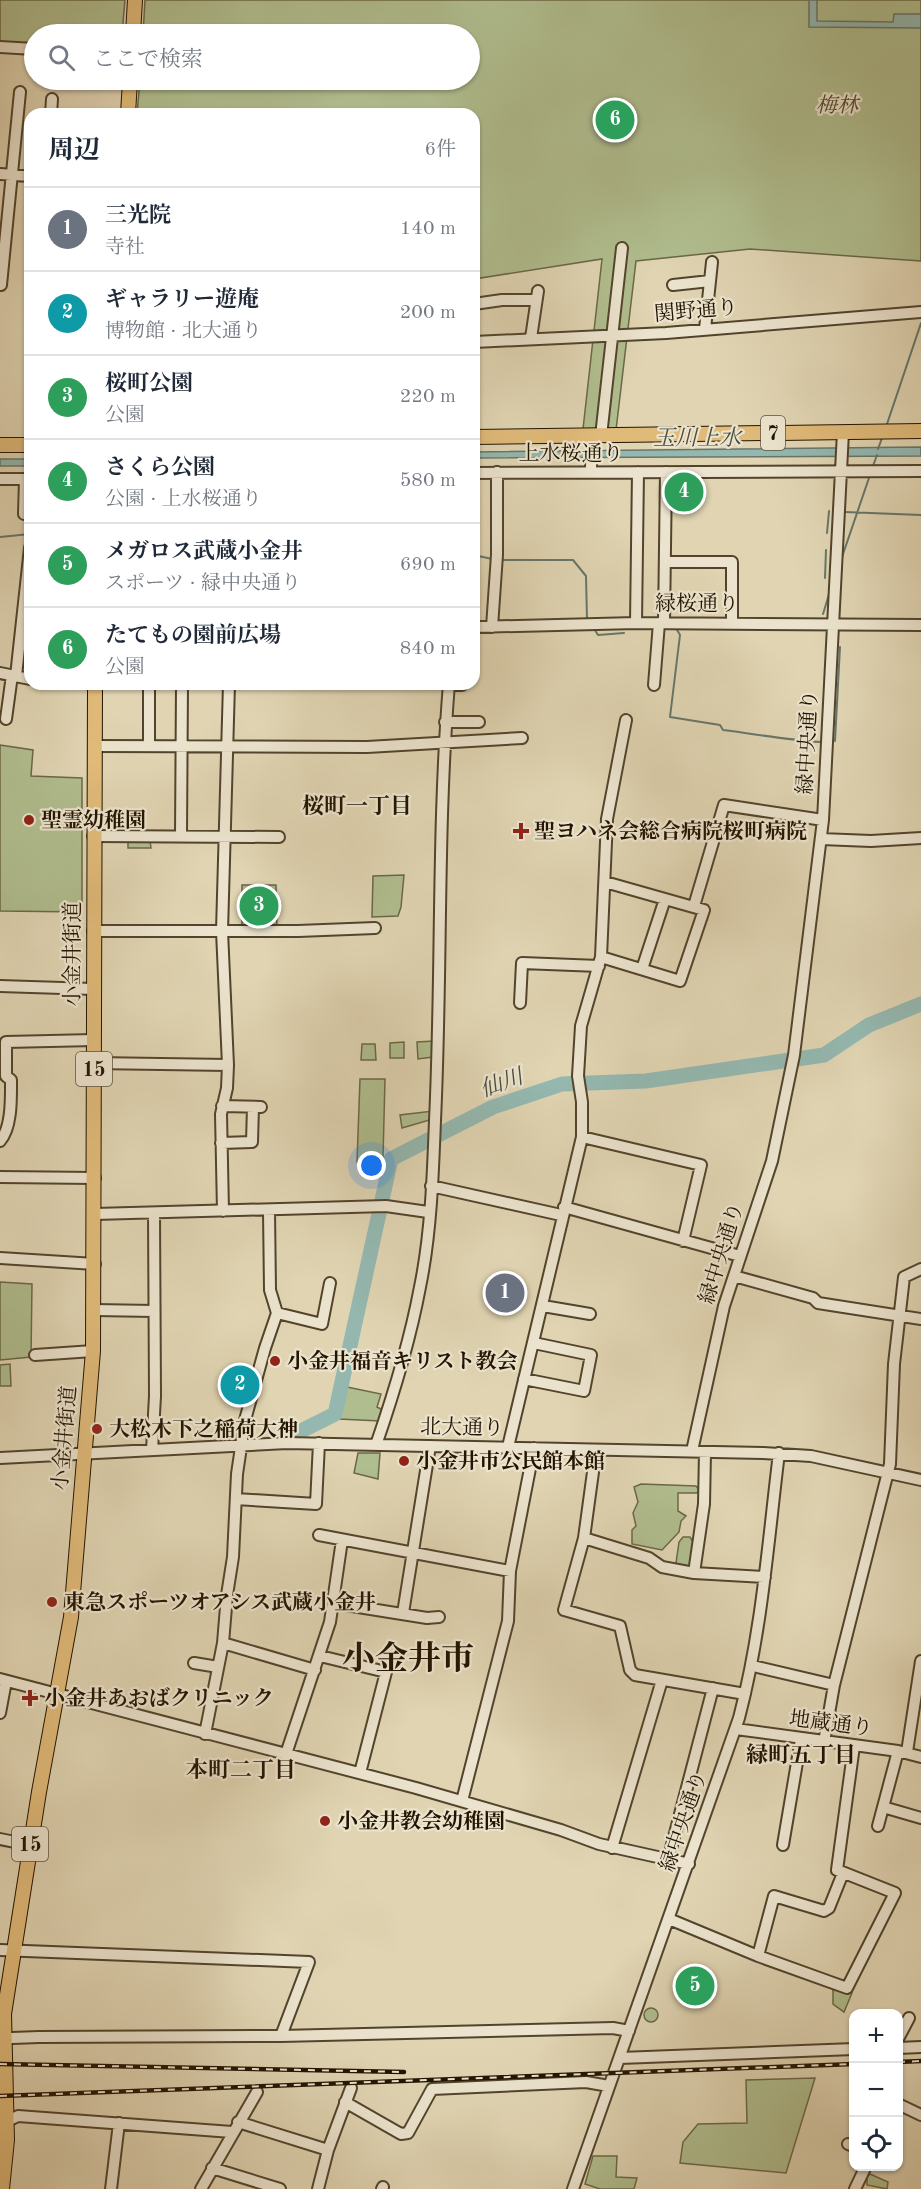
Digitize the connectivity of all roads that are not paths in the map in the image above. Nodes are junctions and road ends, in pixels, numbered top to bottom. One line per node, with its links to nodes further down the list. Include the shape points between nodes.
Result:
1 (135, 0): 2 (main road)
2 (134, 24)
3 (0, 47): 4 (street)
4 (24, 48)
5 (129, 90): 9 (main road)
6 (20, 92): 11 (street)
7 (52, 99): 8 (street)
8 (51, 108)
9 (128, 108)
10 (0, 174): 11 (street)
11 (12, 175): 12 (street); 16 (street)
12 (24, 176)
13 (622, 248): 21 (street)
14 (712, 262): 15 (street)
15 (710, 281): 17 (street); 20 (street)
16 (1, 285)
17 (673, 285)
18 (480, 303): 22 (street, via 537,295)
19 (921, 312): 20 (street, 関野通り)
20 (705, 329): 21 (street, 関野通り)
21 (611, 336): 22 (street, 関野通り); 27 (street)
22 (531, 338): 23 (street, 関野通り)
23 (480, 342)
24 (921, 431): 25 (main road, 7)
25 (843, 435): 27 (main road, 7); 31 (street, 緑中央通り)
26 (480, 437): 27 (main road, 7)
27 (596, 438): 30 (street)
28 (0, 445): 29 (main road)
29 (24, 445)
30 (591, 467)
31 (842, 468): 32 (street, 上水桜通り); 35 (street, 上水桜通り); 43 (street, 緑中央通り)
32 (921, 471)
33 (497, 472): 34 (street, 上水桜通り); 36 (street, 上水桜通り); 46 (street)
34 (638, 472): 35 (street, 上水桜通り); 40 (street)
35 (666, 472): 39 (street)
36 (480, 473)
37 (0, 479): 38 (street)
38 (24, 479)
39 (665, 562): 41 (street); 42 (street, via 732,562)
40 (636, 623): 41 (street, 緑桜通り); 46 (street, 緑桜通り)
41 (661, 623): 42 (street, 緑桜通り); 51 (street)
42 (732, 623): 43 (street, 緑桜通り)
43 (833, 624): 44 (street, 緑桜通り); 67 (street, 緑中央通り)
44 (921, 625)
45 (480, 627): 46 (street, 緑桜通り)
46 (492, 627)
47 (24, 634): 49 (street)
48 (0, 673): 49 (street)
49 (14, 676): 50 (street); 57 (street)
50 (24, 678)
51 (654, 685)
52 (93, 690): 63 (main road, 小金井街道 / 15)
53 (149, 690): 64 (street)
54 (182, 690): 65 (street)
55 (229, 690): 66 (street)
56 (448, 690): 59 (street)
57 (6, 719)
58 (626, 720): 74 (street, via 608,819)
59 (445, 722): 60 (street); 62 (street)
60 (479, 722)
61 (522, 738): 62 (street)
62 (443, 742): 66 (street, via 367,747); 94 (street, via 441,1005)
63 (94, 746): 64 (street); 68 (main road, 小金井街道 / 15)
64 (149, 746): 65 (street)
65 (181, 746): 66 (street); 69 (street)
66 (227, 746): 70 (street)
67 (823, 820): 73 (street, 緑中央通り); 76 (street, via 724,805)
68 (93, 836): 69 (street); 78 (main road, 小金井街道 / 15)
69 (181, 836): 70 (street)
70 (224, 837): 72 (street); 79 (street)
71 (921, 838): 73 (street)
72 (273, 839)
73 (821, 839): 102 (street, 緑中央通り, via 792,1067 772,1161)
74 (605, 882): 75 (street); 80 (street)
75 (665, 899): 76 (street); 81 (street)
76 (694, 906): 81 (street, via 704,910 680,981)
77 (375, 928): 79 (street)
78 (93, 931): 79 (street); 83 (main road, 小金井街道 / 15)
79 (222, 931): 87 (street)
80 (600, 962): 81 (street); 84 (street, via 522,963); 89 (street, via 581,1026)
81 (642, 969)
82 (0, 986): 83 (street)
83 (93, 989): 85 (main road, 小金井街道 / 15)
84 (520, 1003)
85 (94, 1040): 86 (main road, 小金井街道 / 15); 90 (street, via 6,1042 6,1076 11,1080 11,1098 7,1131)
86 (94, 1064): 87 (street); 93 (main road, 小金井街道 / 15)
87 (228, 1065): 88 (street)
88 (222, 1106): 91 (street); 91 (street, via 257,1107 252,1142)
89 (582, 1137): 97 (street); 101 (street, via 700,1165)
90 (0, 1141)
91 (221, 1143): 95 (street)
92 (0, 1177): 93 (street)
93 (94, 1178): 100 (main road, 小金井街道 / 15)
94 (431, 1186): 97 (street); 98 (street)
95 (223, 1211): 96 (street); 99 (street)
96 (269, 1211): 98 (street, via 381,1206); 111 (street, via 270,1290)
97 (563, 1211): 101 (street); 108 (street)
98 (428, 1212): 120 (street, via 421,1286 399,1376)
99 (154, 1213): 100 (street); 110 (street)
100 (94, 1214): 104 (main road, 小金井街道 / 15)
101 (683, 1240): 102 (street)
102 (740, 1256): 106 (street, 緑中央通り)
103 (0, 1258): 104 (street)
104 (95, 1264): 109 (main road, 小金井街道 / 15)
105 (921, 1269): 113 (street, via 904,1277)
106 (734, 1276): 113 (street, via 813,1298 818,1303); 127 (street, 緑中央通り)
107 (330, 1283): 111 (street, via 322,1324)
108 (543, 1306): 112 (street); 115 (street)
109 (95, 1310): 110 (street); 116 (main road, 小金井街道 / 15)
110 (154, 1311): 126 (street)
111 (278, 1313): 121 (street, via 249,1400)
112 (590, 1314)
113 (898, 1316): 114 (street); 132 (street)
114 (921, 1319)
115 (534, 1343): 118 (street); 118 (street, via 591,1355 584,1391)
116 (93, 1351): 117 (street); 129 (main road, 小金井街道 / 15)
117 (34, 1355)
118 (524, 1379): 123 (street)
119 (319, 1443): 120 (street, 北大通り); 121 (street, 北大通り); 134 (street, via 316,1504)
120 (376, 1444): 122 (street, 北大通り)
121 (241, 1445): 126 (street, 北大通り); 134 (street)
122 (430, 1446): 123 (street, 北大通り); 138 (street)
123 (508, 1447): 124 (street, 北大通り)
124 (534, 1448): 125 (street, 北大通り); 139 (street)
125 (596, 1449): 127 (street, 北大通り); 136 (street)
126 (152, 1450): 129 (street, 北大通り)
127 (692, 1451): 128 (street, 北大通り)
128 (705, 1452): 130 (street, 北大通り); 140 (street, via 704,1504)
129 (83, 1453): 131 (street, 北大通り); 156 (main road, 小金井街道 / 15, via 70,1617)
130 (779, 1453): 132 (street, 北大通り, via 831,1459); 141 (street, 緑中央通り)
131 (0, 1458)
132 (888, 1473): 133 (street, 北大通り); 154 (street)
133 (921, 1480)
134 (236, 1499): 145 (street)
135 (319, 1535): 137 (street)
136 (584, 1538): 140 (street, via 649,1558 662,1567); 153 (street, via 564,1610 620,1626 630,1670 635,1676)
137 (342, 1540): 138 (street); 142 (street)
138 (413, 1552): 139 (street); 143 (street)
139 (510, 1571): 168 (street, via 508,1621)
140 (694, 1573): 141 (street)
141 (765, 1577): 149 (street, 緑中央通り)
142 (333, 1603): 143 (street); 146 (street)
143 (403, 1613): 144 (street)
144 (439, 1617)
145 (223, 1643): 150 (street); 151 (street)
146 (320, 1656): 151 (street); 167 (street, via 386,1672)
147 (921, 1661): 164 (street)
148 (194, 1663): 150 (street)
149 (753, 1666): 154 (street); 157 (street, 緑中央通り)
150 (218, 1667): 160 (street)
151 (315, 1670): 165 (street)
152 (3, 1680): 156 (street); 158 (street)
153 (662, 1680): 155 (street); 175 (street)
154 (834, 1684): 162 (street)
155 (713, 1688): 157 (street); 176 (street)
156 (56, 1693): 160 (street); 173 (main road, 小金井街道 / 15)
157 (746, 1694): 159 (street, 緑中央通り)
158 (0, 1713)
159 (736, 1729): 161 (street, 地蔵通り); 177 (street, 緑中央通り)
160 (205, 1734): 165 (street)
161 (801, 1739): 162 (street, 地蔵通り); 174 (street)
162 (824, 1742): 163 (street, 地蔵通り)
163 (854, 1746): 164 (street, 地蔵通り); 178 (street, via 837,1870)
164 (902, 1751): 166 (street, 地蔵通り); 169 (street)
165 (286, 1754): 167 (street)
166 (921, 1757)
167 (360, 1773): 168 (street)
168 (462, 1801): 175 (street)
169 (883, 1807): 170 (street); 171 (street)
170 (921, 1818)
171 (878, 1826)
172 (0, 1839): 173 (street)
173 (30, 1845): 180 (main road, 小金井街道 / 15)
174 (783, 1845)
175 (612, 1848): 176 (street)
176 (668, 1860): 177 (street)
177 (689, 1864): 179 (street, 緑中央通り)
178 (843, 1873): 181 (street, via 829,1908 824,1911 775,1893); 181 (street, via 895,1893 847,1988)
179 (669, 1918): 181 (street); 185 (street, 緑中央通り)
180 (6, 1951): 182 (main road, 小金井街道 / 15); 186 (street, via 309,1962)
181 (758, 1956)
182 (1, 2018): 187 (main road, 小金井街道 / 15)
183 (909, 2018): 184 (street)
184 (903, 2029)
185 (629, 2031): 186 (street, via 613,2028); 191 (street, 緑中央通り)
186 (280, 2036): 187 (street, via 39,2037)
187 (2, 2041): 198 (main road, 小金井街道 / 15)
188 (921, 2047): 189 (street)
189 (903, 2048)
190 (849, 2049): 191 (street)
191 (620, 2058): 192 (street, 緑中央通り)
192 (609, 2086): 195 (street, via 586,2082 432,2089 408,2133 401,2134); 209 (street, 緑中央通り)
193 (351, 2088): 195 (street)
194 (257, 2092): 200 (street)
195 (345, 2102): 201 (street)
196 (903, 2106): 197 (street)
197 (921, 2115)
198 (2, 2123): 199 (street, via 18,2116); 204 (main road, 小金井街道 / 15)
199 (119, 2123): 200 (street); 205 (street)
200 (235, 2127): 201 (street); 202 (street)
201 (328, 2150): 208 (street)
202 (212, 2168): 206 (street); 207 (street)
203 (864, 2171): 210 (street)
204 (2, 2189)
205 (111, 2189)
206 (201, 2189)
207 (280, 2189)
208 (318, 2189)
209 (573, 2189)
210 (855, 2189)

